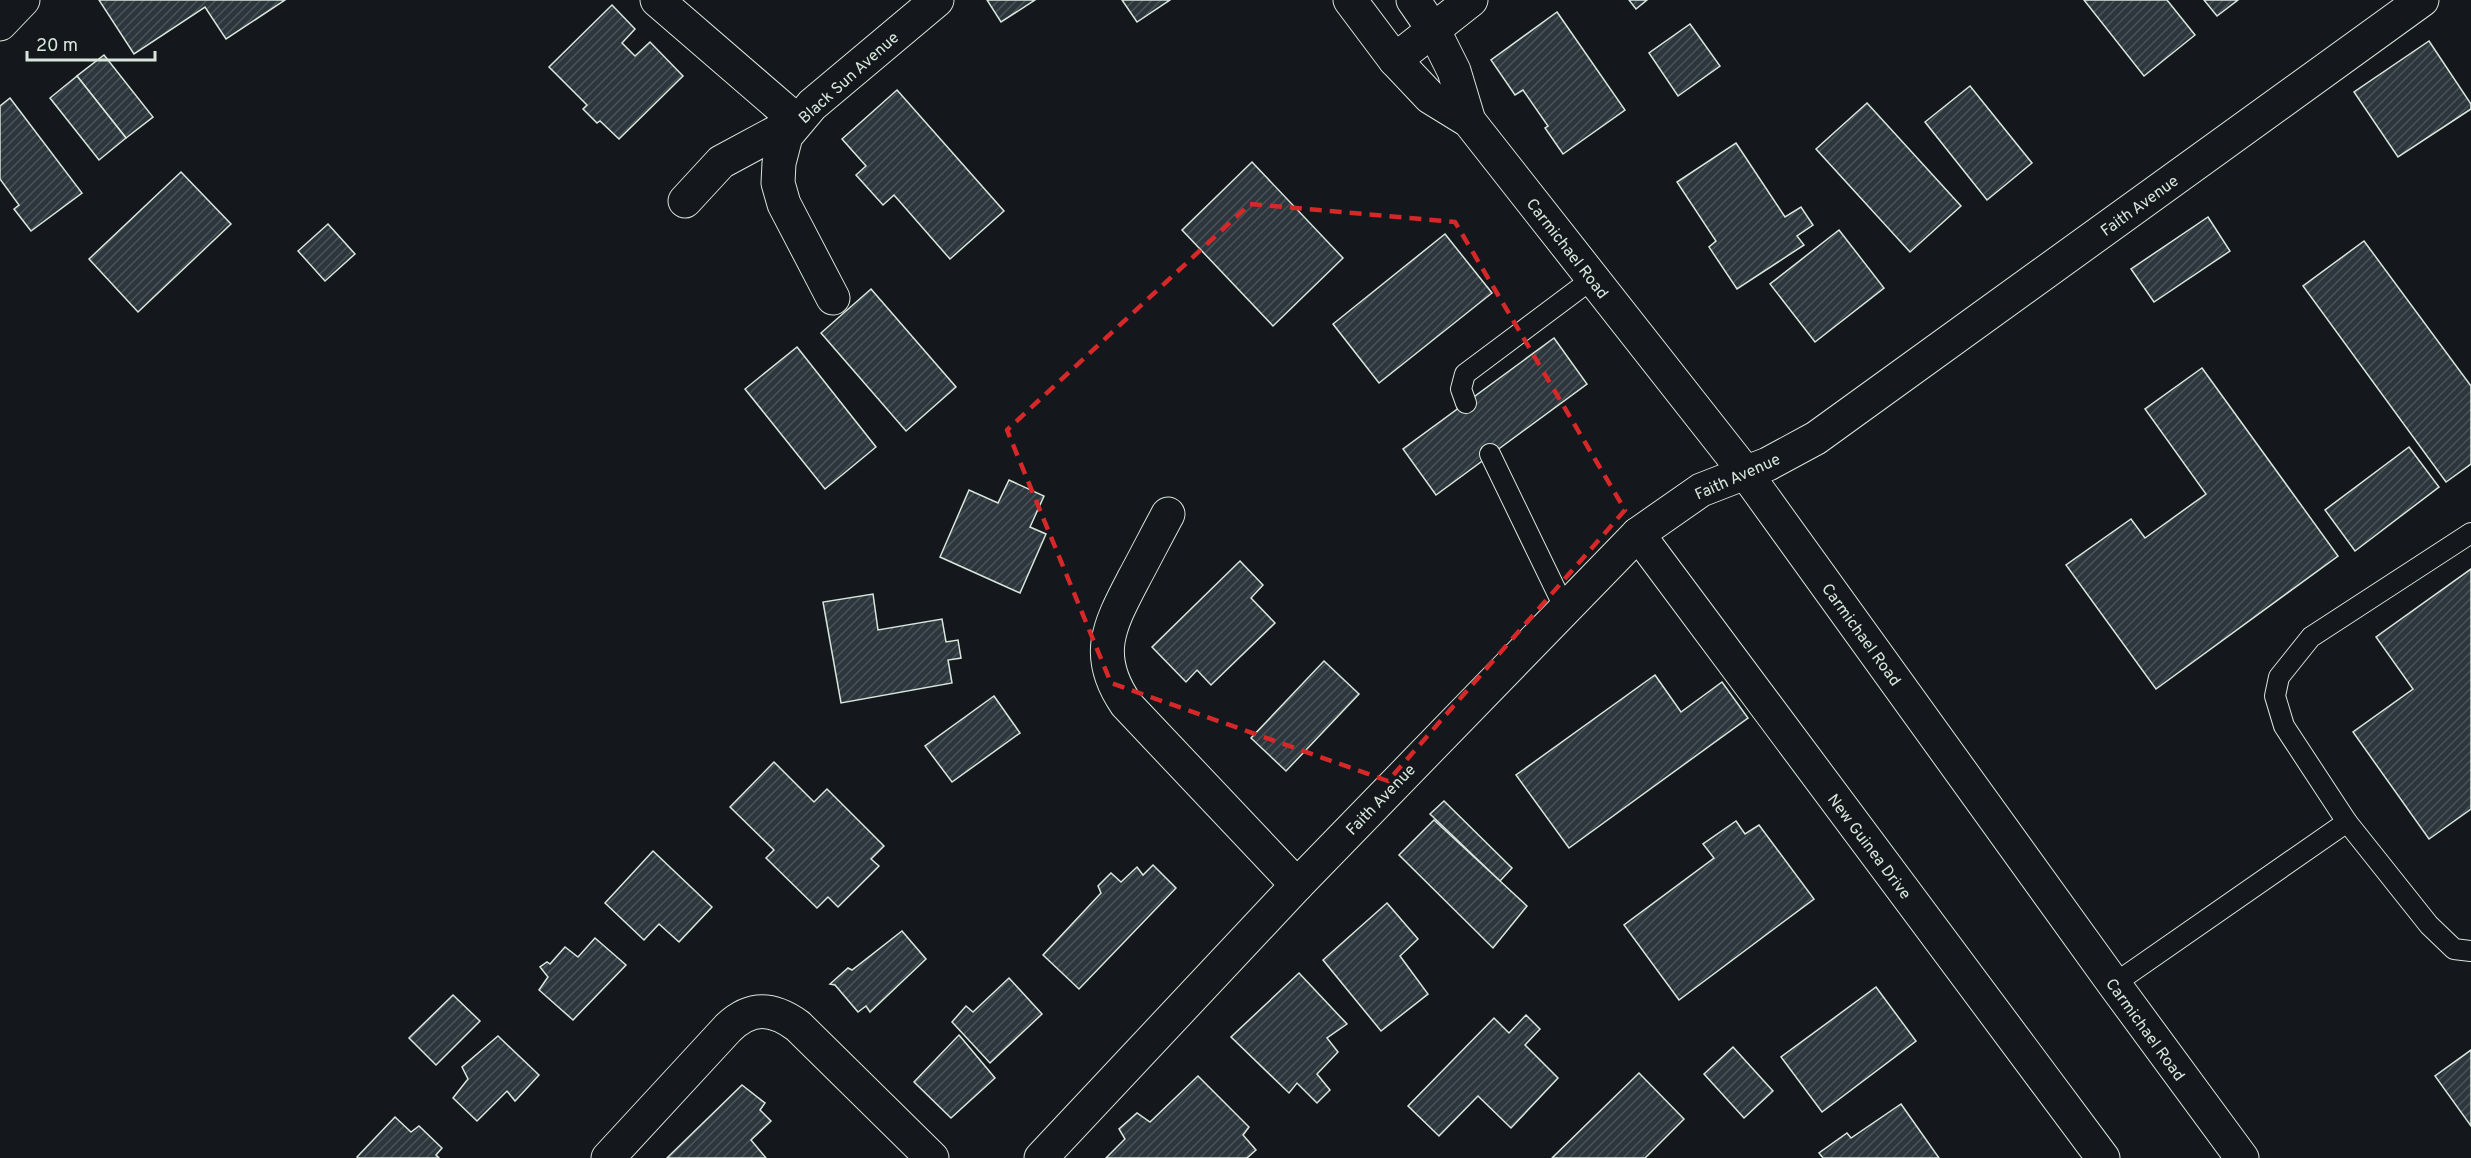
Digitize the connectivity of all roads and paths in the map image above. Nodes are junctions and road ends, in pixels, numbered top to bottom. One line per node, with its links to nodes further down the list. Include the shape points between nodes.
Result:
1 (23, 0): 8 (street)
2 (657, 0): 11 (street)
3 (937, 0): 11 (street, Black Sun Avenue)
4 (1350, 0): 10 (street, Carmichael Road)
5 (1413, 0): 9 (street, Carmichael Road)
6 (1471, 0): 9 (street)
7 (2422, 0): 18 (street, Faith Avenue, via 1816,438)
8 (0, 24)
9 (1432, 29): 10 (street); 12 (street, Carmichael Road, via 1454,71)
10 (1395, 60): 12 (street, Carmichael Road, via 1430,96)
11 (797, 121): 13 (street, via 721,162); 15 (street, Black Sun Avenue, via 786,136 778,163 778,183 784,204)
12 (1469, 121): 14 (street, Carmichael Road)
13 (686, 201)
14 (1592, 279): 16 (lane, via 1465,374 1461,389); 18 (street, Carmichael Road)
15 (833, 298)
16 (1466, 403)
17 (1491, 454): 22 (lane)
18 (1745, 472): 21 (street, Faith Avenue, via 1701,490); 26 (street, Carmichael Road)
19 (1168, 514): 24 (street, via 1110,625 1108,659 1116,689)
20 (2471, 533): 23 (lane, via 2312,637 2280,677 2275,696 2284,726)
21 (1638, 534): 22 (street, Faith Avenue); 30 (street, New Guinea Drive)
22 (1565, 609): 24 (street, Faith Avenue)
23 (2347, 822): 25 (lane, via 2429,925 2454,949); 26 (lane)
24 (1297, 885): 29 (street, Faith Avenue)
25 (2471, 951)
26 (2114, 984): 31 (street, Carmichael Road)
27 (608, 1158): 28 (street, via 738,1018 761,1011 780,1014 798,1026)
28 (932, 1158)
29 (1041, 1158)
30 (2103, 1158)
31 (2242, 1158)

